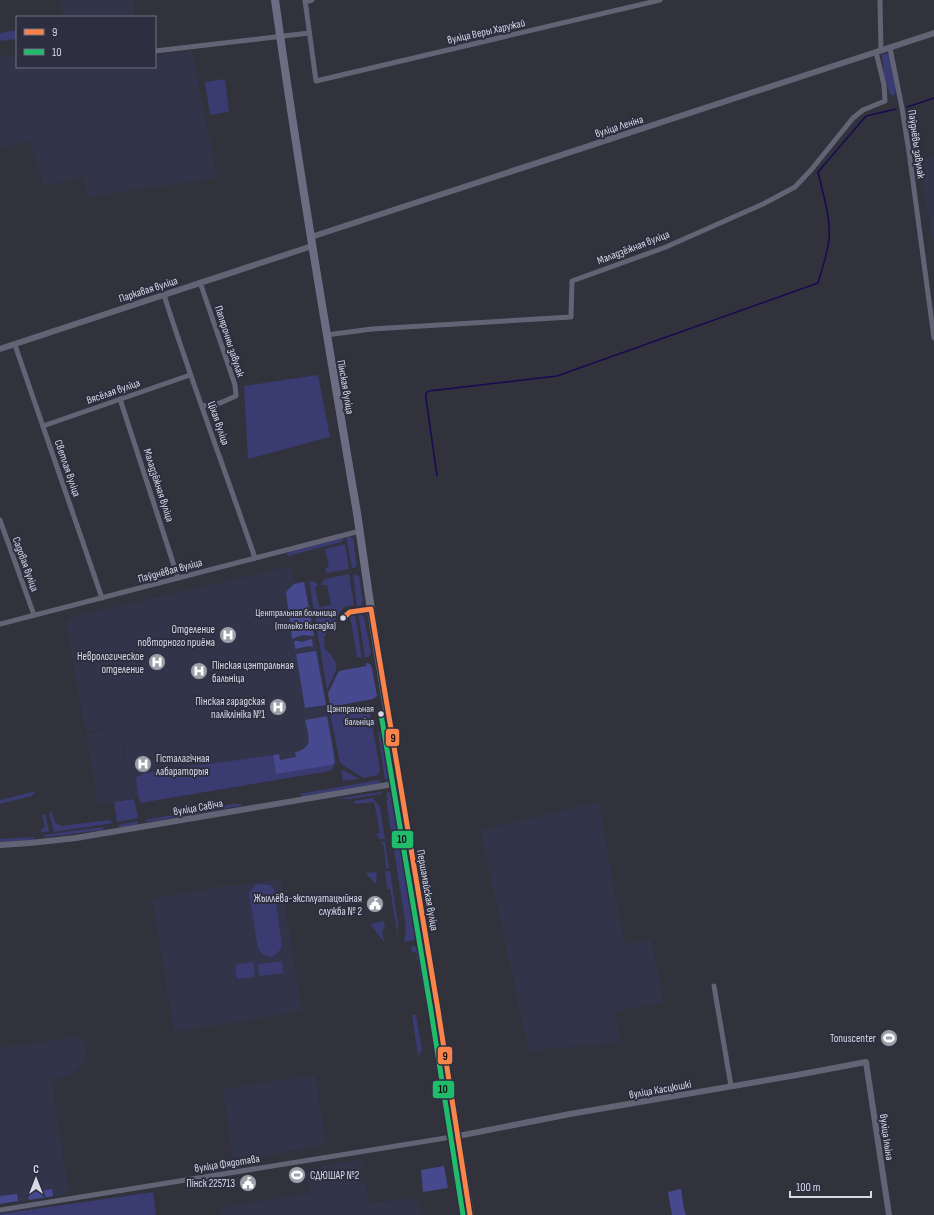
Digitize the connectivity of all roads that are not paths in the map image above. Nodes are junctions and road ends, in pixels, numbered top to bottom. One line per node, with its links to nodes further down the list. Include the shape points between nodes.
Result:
1 (275, 0): 8 (main road)
2 (312, 0): 5 (street)
3 (660, 0): 6 (street, вуліца Веры Харужай, via 316,82)
4 (880, 0): 10 (street)
5 (305, 1): 6 (street)
6 (309, 33): 8 (street)
7 (934, 33): 9 (street, вуліца Леніна)
8 (281, 37): 11 (street); 12 (main road)
9 (890, 48): 10 (street, вуліца Леніна); 17 (street, Паўднёвы завулак, via 909,152)
10 (878, 51): 12 (street, вуліца Леніна); 16 (street, Маладзёжная вуліца, via 886,101 863,110 853,118 795,187 763,204 666,246 572,281 571,317)
11 (156, 52)
12 (311, 237): 13 (main road, Пінская вуліца)
13 (312, 246): 14 (street, Паркавая вуліца); 16 (main road, Пінская вуліца)
14 (200, 282): 15 (street, Паркавая вуліца); 22 (street, Папярочны завулак, via 235,385 236,396 220,403)
15 (164, 294): 18 (street, Паркавая вуліца); 20 (street, Ціхая вуліца)
16 (326, 334): 25 (main road, Пінская вуліца)
17 (934, 338)
18 (15, 344): 19 (street, Паркавая вуліца); 23 (street, Светлая вуліца)
19 (0, 349)
20 (190, 375): 21 (street, Вясёлая вуліца); 22 (street, Ціхая вуліца)
21 (120, 399): 23 (street, Вясёлая вуліца); 28 (street, Маладзёжная вуліца)
22 (203, 406): 26 (street, Ціхая вуліца)
23 (43, 426): 29 (street, Светлая вуліца)
24 (0, 520): 30 (street, Садовая вуліца)
25 (360, 531): 26 (street, Паўднёвая вуліца); 27 (main road, Пінская вуліца)
26 (255, 558): 28 (street, Паўднёвая вуліца)
27 (365, 569): 32 (main road, Першамайская вуліца)
28 (178, 578): 29 (street, Паўднёвая вуліца)
29 (102, 598): 30 (street, Паўднёвая вуліца)
30 (34, 615): 31 (street, Паўднёвая вуліца)
31 (0, 624)
32 (399, 783): 33 (street, вуліца Савіча, via 76,838); 37 (main road, Першамайская вуліца)
33 (0, 845)
34 (714, 986): 36 (street)
35 (866, 1062): 36 (street, вуліца Касцюшкі); 40 (street, вуліца Ільіна)
36 (731, 1086): 37 (street, вуліца Касцюшкі)
37 (458, 1136): 38 (street, вуліца Фядотава); 39 (main road, Першамайская вуліца)
38 (0, 1210)
39 (470, 1215)
40 (889, 1215)

